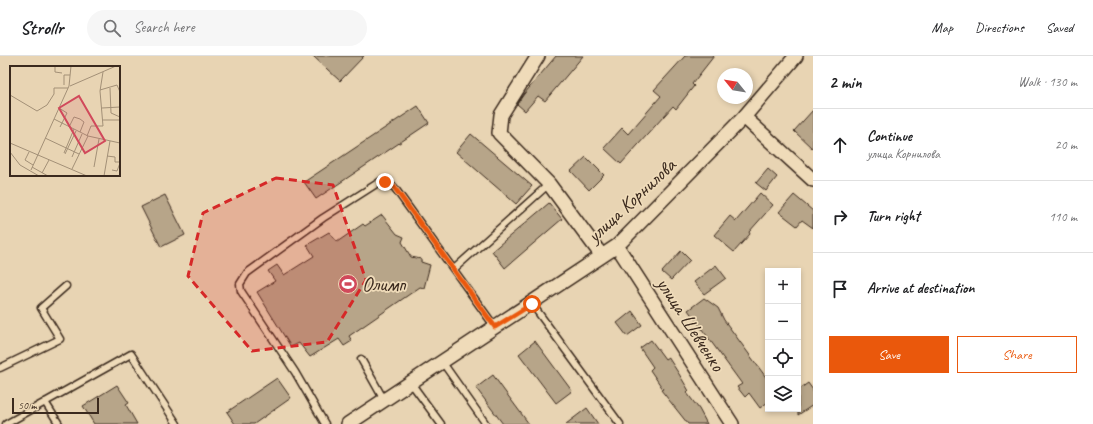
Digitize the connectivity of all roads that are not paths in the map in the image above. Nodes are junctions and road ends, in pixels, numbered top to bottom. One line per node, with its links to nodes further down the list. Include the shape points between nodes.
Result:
1 (538, 56): 5 (street, via 501,115 499,133)
2 (796, 56): 3 (street, улица Корнилова)
3 (744, 118): 4 (street); 6 (street, улица Корнилова)
4 (813, 180)
5 (549, 184): 7 (street); 8 (lane)
6 (617, 246): 7 (street, улица Корнилова); 26 (street, улица Шевченко)
7 (602, 256): 10 (street, улица Корнилова)
8 (454, 269): 11 (lane); 21 (lane, via 394,187 381,182 323,218 247,273 240,284 241,291 295,372)
9 (66, 286): 14 (lane, via 41,308 60,339)
10 (532, 304): 11 (street, улица Корнилова); 25 (lane)
11 (495, 327): 13 (street, улица Корнилова)
12 (361, 359): 16 (lane)
13 (443, 363): 15 (street, улица Корнилова); 24 (lane)
14 (0, 368)
15 (411, 384): 16 (street, улица Корнилова); 23 (lane)
16 (384, 400): 22 (street, улица Корнилова)
17 (45, 402): 18 (lane); 19 (lane); 20 (lane, via 131,354)
18 (6, 424)
19 (59, 424)
20 (177, 424)
21 (325, 424)
22 (348, 424)
23 (441, 424)
24 (486, 424)
25 (620, 424)
26 (732, 424)

